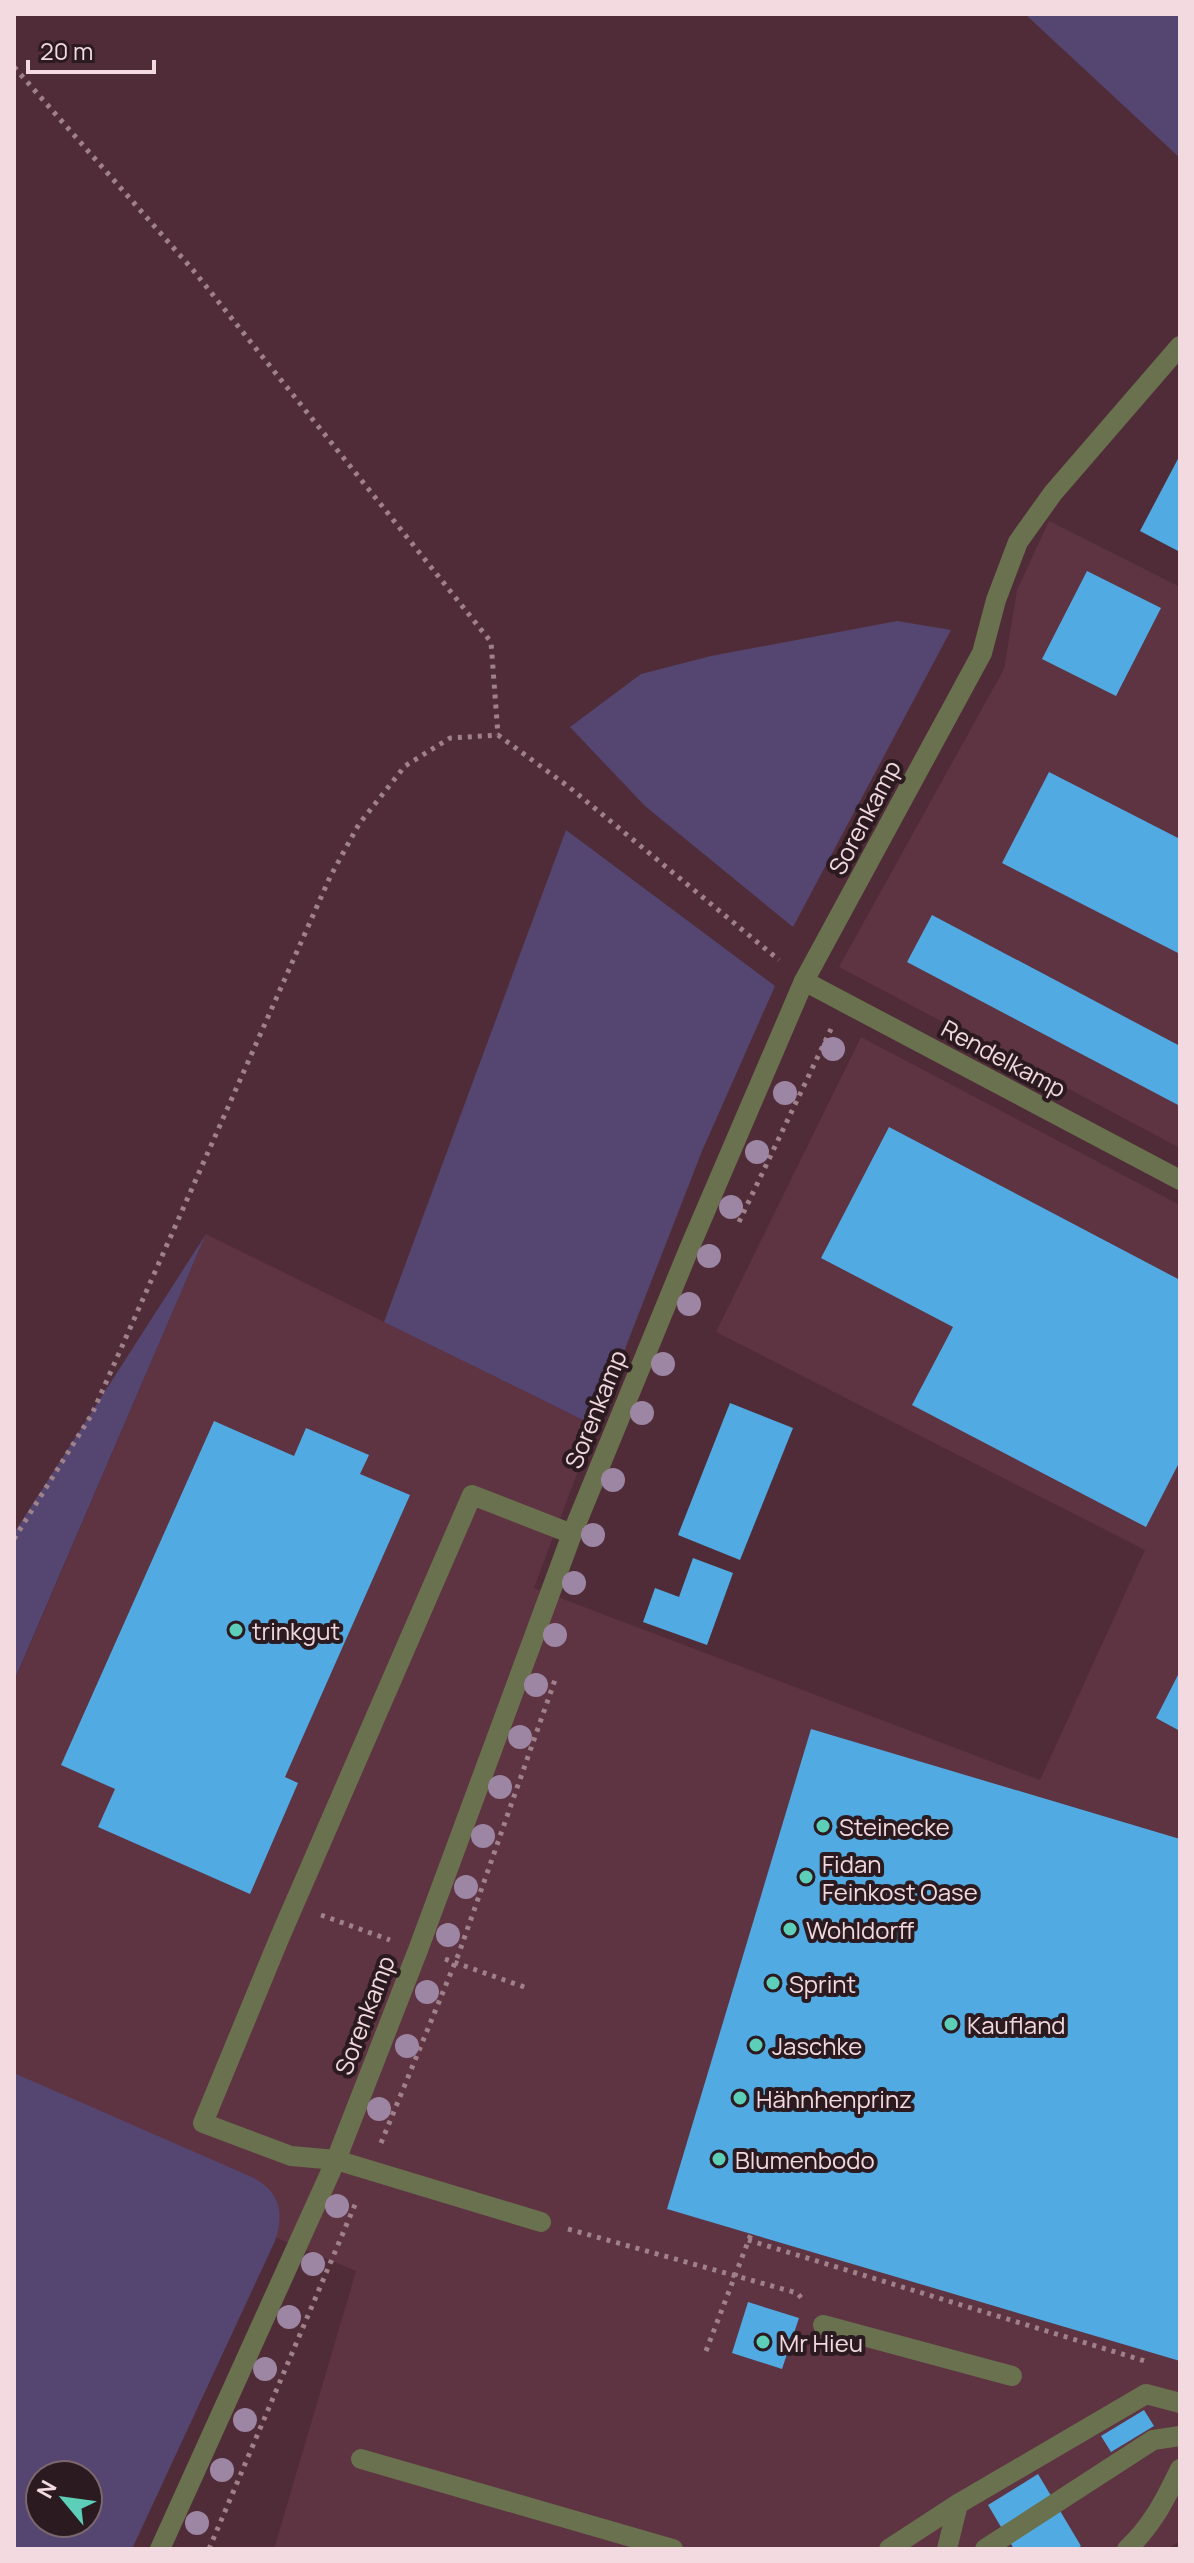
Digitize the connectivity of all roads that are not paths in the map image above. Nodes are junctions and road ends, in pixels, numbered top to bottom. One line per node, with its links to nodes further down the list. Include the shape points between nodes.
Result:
1 (1180, 346): 2 (street, Sorenkamp, via 1053,493 1018,542 982,653)
2 (804, 981): 3 (street, Rendelkamp); 4 (street, Sorenkamp)
3 (1180, 1180)
4 (572, 1534): 5 (street, Sorenkamp); 5 (street, via 472,1495 203,2123 291,2156)
5 (336, 2160): 6 (street); 14 (street, Sorenkamp)
6 (541, 2222)
7 (823, 2325): 8 (street)
8 (1012, 2376)
9 (1180, 2403): 13 (street, via 1146,2394)
10 (1180, 2436): 18 (street, via 1153,2440)
11 (361, 2459): 15 (street)
12 (1180, 2469): 19 (street, via 1145,2533)
13 (958, 2504): 16 (street); 17 (street)
14 (160, 2549)
15 (673, 2549)
16 (889, 2549)
17 (947, 2549)
18 (985, 2549)
19 (1127, 2549)

